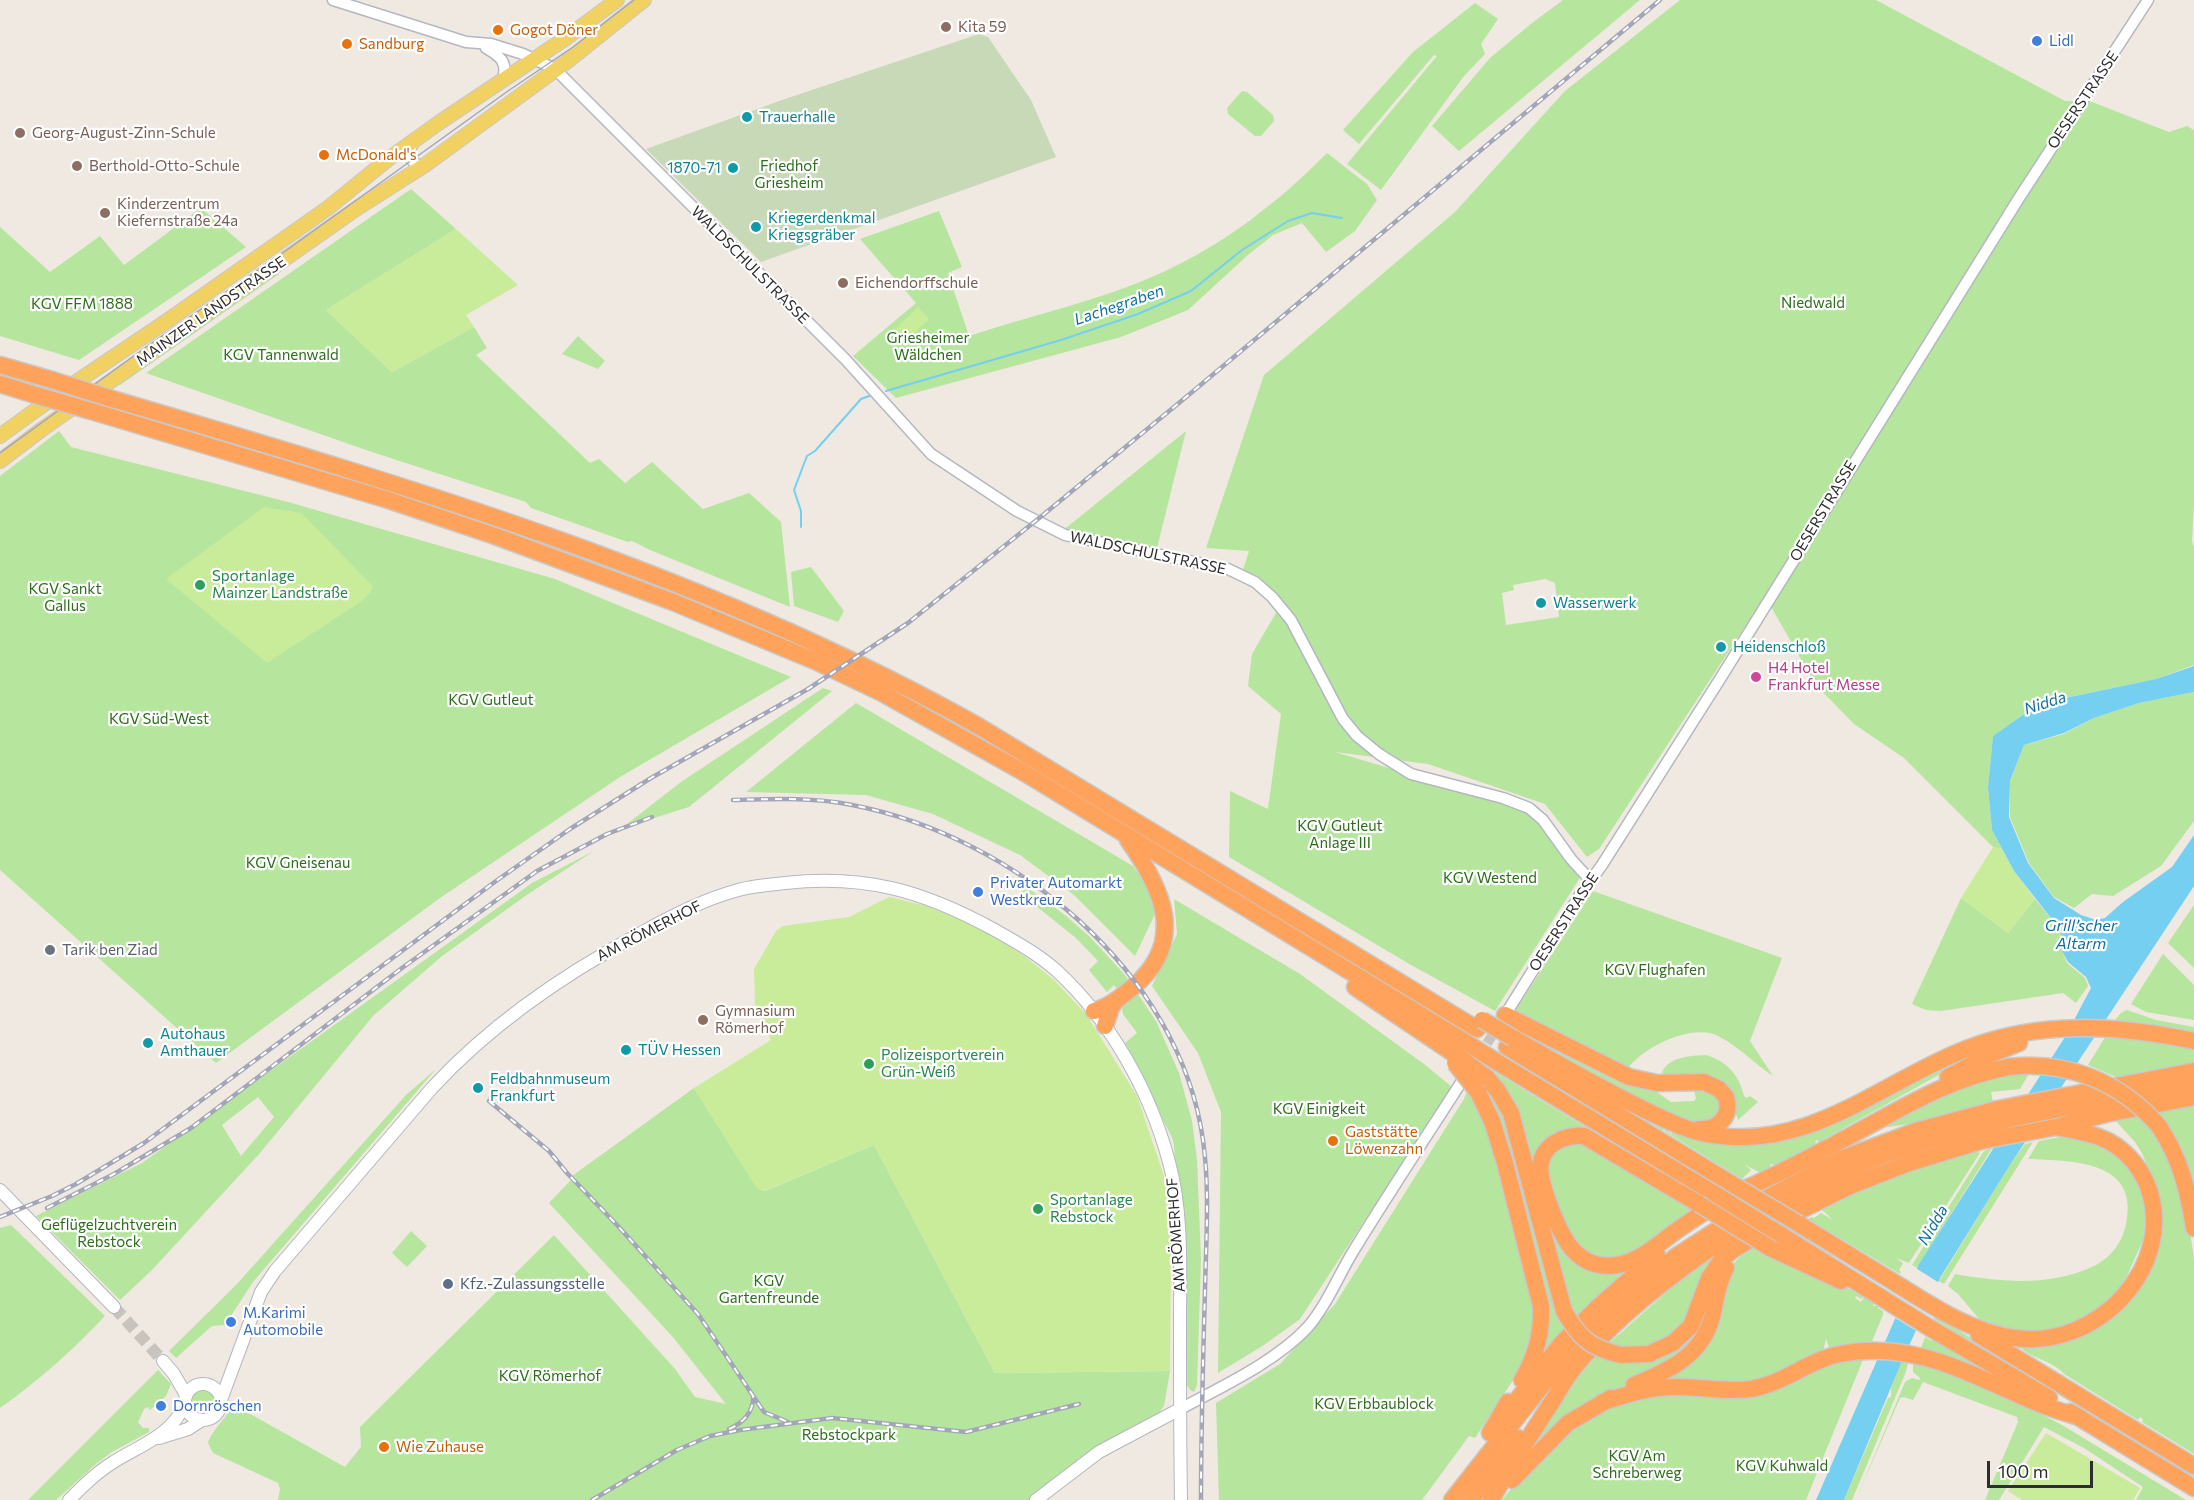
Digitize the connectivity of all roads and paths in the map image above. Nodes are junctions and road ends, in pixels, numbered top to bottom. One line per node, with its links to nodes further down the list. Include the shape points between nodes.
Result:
1 (333, 0): 5 (street, WALDSCHULSTRASSE)
2 (617, 0): 6 (main road, MAINZER LANDSTRASSE)
3 (644, 0): 7 (main road, MAINZER LANDSTRASSE)
4 (2148, 0): 17 (street, OESERSTRASSE, via 2014,205)
5 (478, 44): 6 (street, WALDSCHULSTRASSE, via 491,44); 8 (street, WALDSCHULSTRASSE, via 503,61)
6 (535, 59): 7 (street, WALDSCHULSTRASSE); 8 (main road, MAINZER LANDSTRASSE); 9 (street, via 540,72)
7 (555, 69): 9 (main road, MAINZER LANDSTRASSE); 17 (street, WALDSCHULSTRASSE, via 840,355 931,454 1025,516 1065,535 1228,569 1255,582 1291,620 1331,699 1357,736 1411,774 1529,808)
8 (503, 79): 10 (main road, MAINZER LANDSTRASSE)
9 (534, 85): 11 (main road, MAINZER LANDSTRASSE)
10 (416, 140): 11 (street, via 410,158 417,165); 14 (main road, MAINZER LANDSTRASSE, via 328,208)
11 (425, 165): 15 (main road, MAINZER LANDSTRASSE)
12 (0, 365): 25 (highway, bridge, via 384,480 675,583 778,627 960,716 1286,912 1322,923)
13 (0, 384): 16 (highway, bridge, via 429,514 622,582 764,639 882,693)
14 (0, 436)
15 (0, 461)
16 (1124, 834): 18 (highway); 19 (highway, via 1155,884 1166,927 1161,950 1151,967)
17 (1591, 881): 21 (street, OESERSTRASSE)
18 (1237, 903): 26 (highway); 26 (highway)
19 (1116, 1000): 20 (highway); 22 (highway)
20 (1094, 1011): 22 (main road, AM RÖMERHOF); 45 (main road, AM RÖMERHOF, via 1056,970 1027,948 931,899 889,886 838,879 798,882 736,890 690,907 552,985 502,1021 453,1065 275,1271 261,1292)
21 (1502, 1019): 35 (highway, via 1629,1077 1657,1083 1704,1082 1719,1089 1727,1101 1726,1115 1720,1124 1710,1130)
22 (1105, 1026): 51 (main road, AM RÖMERHOF, via 1148,1101 1174,1185 1180,1269)
23 (2040, 1033): 24 (highway, via 2112,1028); 32 (highway, via 1966,1066); 35 (highway, via 1992,1040 1966,1049 1841,1112 1789,1132 1735,1138)
24 (2194, 1041)
25 (1510, 1042): 35 (highway); 44 (highway, bridge)
26 (1460, 1055): 30 (highway, bridge); 38 (highway, bridge, via 1497,1062)
27 (2194, 1071): 33 (highway, via 2080,1093)
28 (1462, 1081): 51 (street, via 1307,1328 1260,1364)
29 (2194, 1084): 33 (highway, via 2069,1108)
30 (1482, 1085): 40 (highway, bridge, via 1506,1103 1513,1121 1564,1311 1583,1339 1603,1351 1638,1356 1673,1343 1695,1319 1715,1268 1734,1249); 54 (highway, via 1539,1293 1542,1321 1530,1365)
31 (2194, 1097): 34 (highway, via 2106,1113)
32 (1909, 1105): 36 (highway); 39 (highway, bridge, via 1951,1084 2009,1066 2042,1065 2095,1078 2125,1094 2158,1125 2182,1172)
33 (1996, 1116): 43 (highway, via 1906,1134 1804,1177 1683,1252); 46 (highway, via 1885,1155 1795,1195 1678,1271 1607,1333)
34 (2056, 1127): 40 (highway, via 1981,1141 1880,1173 1814,1203); 44 (highway, via 2108,1141 2128,1156 2144,1178 2154,1220 2149,1251 2134,1282 2112,1308 2087,1326 2044,1339 2000,1335)
35 (1687, 1128)
36 (1768, 1178): 38 (highway); 41 (highway, bridge, via 1727,1198 1638,1258 1617,1266 1581,1257 1563,1239 1541,1181 1540,1163 1548,1148 1560,1140 1584,1136 1699,1204 1770,1248)
37 (0, 1190): 42 (main road)
38 (1715, 1202): 41 (highway, bridge, via 1780,1234); 43 (highway); 54 (highway, via 1598,1307 1556,1351)
39 (2194, 1228)
40 (1755, 1237): 50 (highway, via 1738,1251 1723,1273 1710,1326 1695,1349 1666,1371)
41 (1886, 1300): 52 (highway)
42 (114, 1306)
43 (1614, 1311): 61 (highway, via 1544,1383)
44 (1943, 1313): 56 (highway)
45 (236, 1359): 47 (main road, AM RÖMERHOF, via 227,1371); 49 (main road, AM RÖMERHOF)
46 (1573, 1369): 62 (highway); 63 (highway)
47 (203, 1384): 48 (main road, via 189,1390); 48 (main road, via 164,1362 180,1384); 49 (main road, via 217,1390)
48 (185, 1400): 53 (main road, via 190,1415); 55 (main road, via 174,1423)
49 (221, 1400): 53 (main road, via 217,1414)
50 (1603, 1402): 52 (highway, via 1659,1387 1718,1391 1754,1388 1837,1354 1865,1349 1898,1350 1971,1372); 63 (highway, via 1555,1434)
51 (1180, 1409): 59 (main road, via 1099,1452); 60 (main road, AM RÖMERHOF)
52 (2079, 1417): 57 (highway)
53 (202, 1420): 55 (main road)
54 (1490, 1433): 61 (highway, via 1465,1469)
55 (147, 1443): 58 (main road, via 99,1472)
56 (2194, 1466)
57 (2194, 1488)
58 (69, 1500)
59 (1036, 1500)
60 (1181, 1500)
61 (1450, 1500)
62 (1471, 1500)
63 (1493, 1500)

